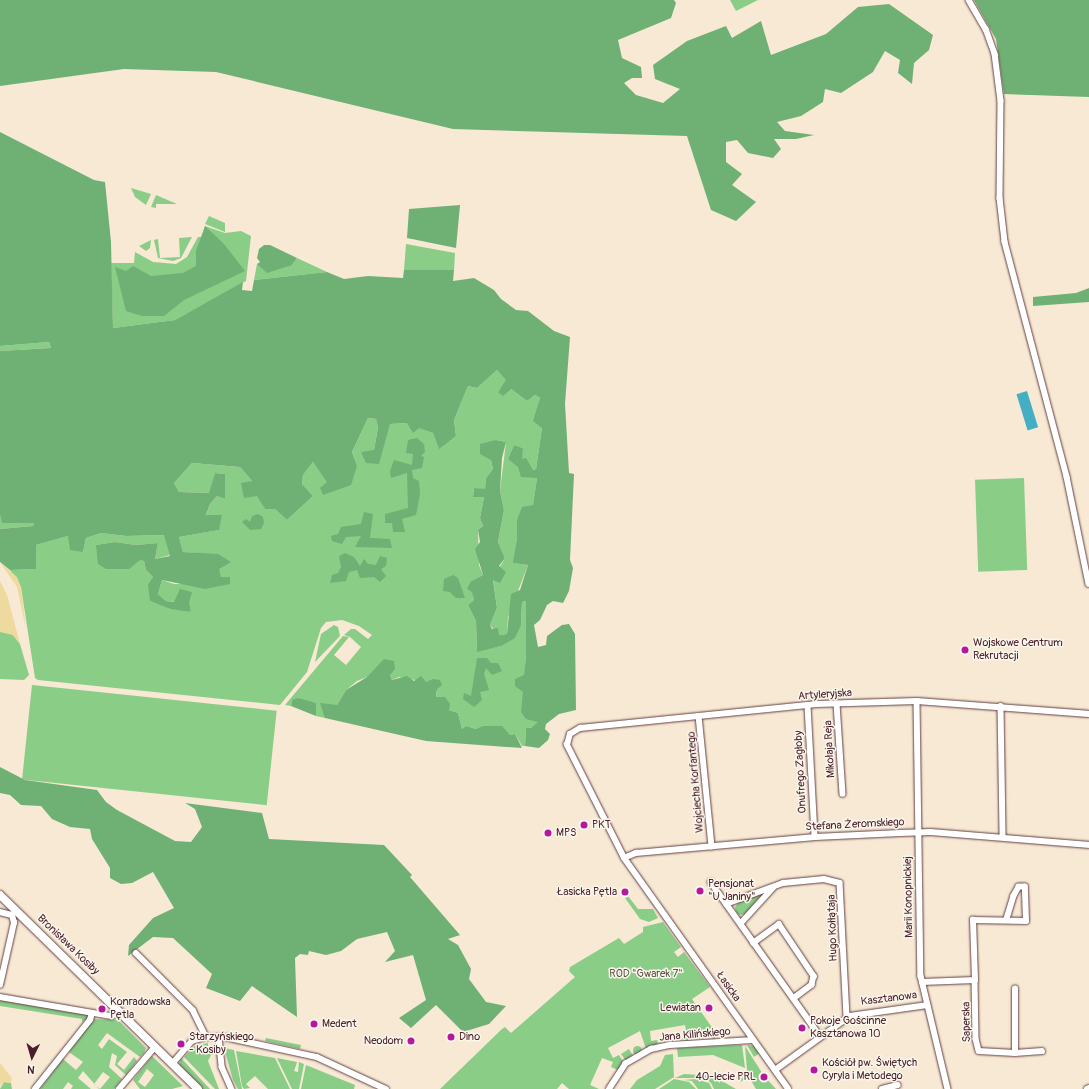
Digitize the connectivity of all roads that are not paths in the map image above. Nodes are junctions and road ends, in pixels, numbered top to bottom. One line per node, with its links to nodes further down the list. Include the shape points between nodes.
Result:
1 (969, 0): 2 (street, via 986,29 995,54 1001,101 1000,198 1005,242 1067,477)
2 (1089, 584)
3 (917, 701): 4 (street, Artyleryjska); 6 (street, Artyleryjska); 10 (street, Marii Konopnickiej)
4 (837, 704): 5 (street, Artyleryjska); 9 (street, Mikołaja Reja)
5 (808, 706): 8 (street, Artyleryjska); 11 (street, Onufrego Zagłoby)
6 (1001, 706): 7 (street, Artyleryjska); 12 (street)
7 (1089, 714)
8 (699, 716): 14 (street, Wojciecha Korfantego); 15 (street, Artyleryjska, via 580,728 574,730 568,740 567,745 571,754)
9 (843, 794)
10 (918, 832): 11 (street, Stefana Żeromskiego); 12 (street, Stefana Żeromskiego); 27 (street, Marii Konopnickiej)
11 (815, 837): 14 (street, Stefana Żeromskiego)
12 (1003, 837): 13 (street, Stefana Żeromskiego)
13 (1089, 845)
14 (712, 846): 15 (street, Stefana Żeromskiego, via 636,853)
15 (624, 858): 39 (street, Łasicka)
16 (711, 882): 19 (street)
17 (773, 887): 19 (street, Hugo Kołłątaja); 23 (street); 35 (street, Hugo Kołłątaja, via 783,883 824,879 840,883)
18 (0, 895): 21 (street, Bronisława Kosiby)
19 (726, 904): 23 (street)
20 (0, 912): 21 (street)
21 (14, 912): 28 (street, via 14,923); 33 (street, Bronisława Kosiby)
22 (1007, 919): 22 (street, Saperska, via 1019,887 1025,887 1026,921); 26 (street, Saperska, via 973,920)
23 (741, 923): 24 (street)
24 (753, 943): 31 (street); 31 (street, via 779,924 814,976 812,985)
25 (136, 952): 38 (street, via 193,1010)
26 (975, 980): 27 (street); 42 (street, Saperska, via 976,1047 983,1053)
27 (922, 982): 32 (street, Marii Konopnickiej)
28 (0, 985)
29 (1015, 989): 42 (street)
30 (0, 997): 34 (street)
31 (795, 998): 37 (street)
32 (927, 1005): 35 (street, Kasztanowa); 54 (street, Marii Konopnickiej)
33 (121, 1012): 34 (street, via 116,1016); 40 (street, Bronisława Kosiby)
34 (92, 1013): 46 (street, via 90,1020)
35 (847, 1017): 37 (street, Kasztanowa)
36 (219, 1036): 38 (street); 49 (street, via 222,1067); 50 (street, via 317,1057)
37 (820, 1036): 44 (street, Kasztanowa)
38 (206, 1037): 43 (street, via 187,1045)
39 (753, 1040): 44 (street, Łasicka); 51 (street, Jana Kilińskiego, via 670,1045 651,1049 625,1064)
40 (155, 1047): 43 (street, Bronisława Kosiby); 47 (street)
41 (1042, 1051): 42 (street, Saperska)
42 (1015, 1053)
43 (172, 1064): 48 (street, Bronisława Kosiby)
44 (775, 1070): 52 (street, Łasicka)
45 (898, 1085): 53 (street)
46 (35, 1089)
47 (119, 1089)
48 (198, 1089)
49 (232, 1089)
50 (386, 1089)
51 (609, 1089)
52 (788, 1089)
53 (882, 1089)
54 (948, 1089)

